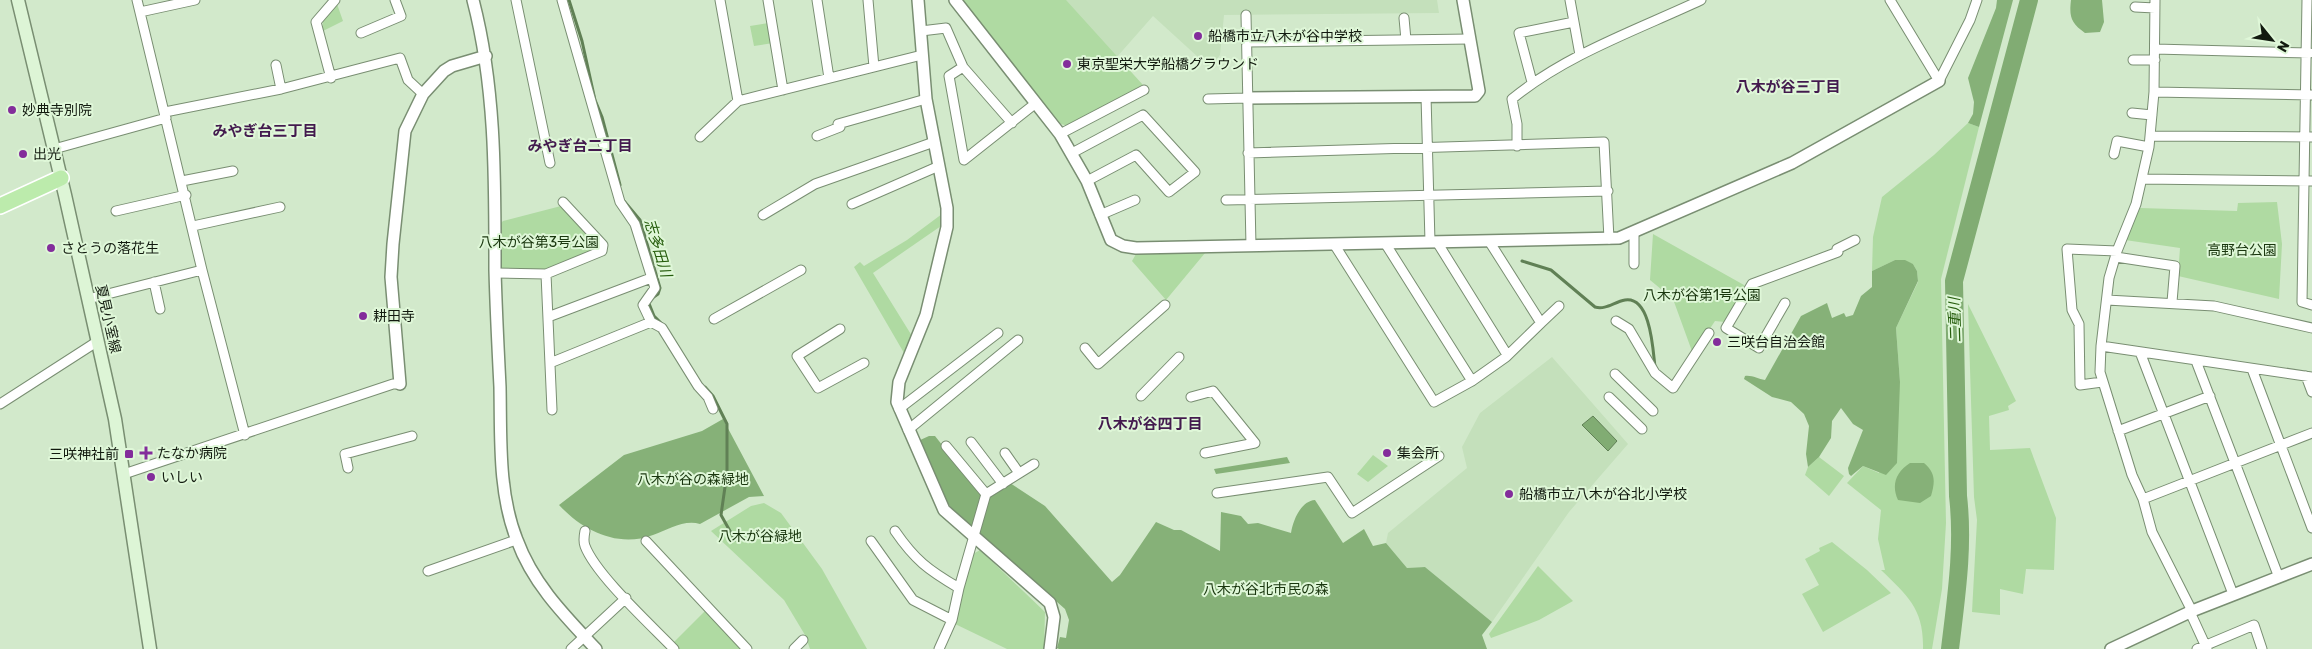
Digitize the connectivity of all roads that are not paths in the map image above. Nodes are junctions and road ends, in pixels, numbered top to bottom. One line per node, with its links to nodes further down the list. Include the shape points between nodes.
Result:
1 (18, 0): 71 (main road, 夏見小室線)
2 (137, 0): 23 (street)
3 (195, 0): 23 (street)
4 (335, 0): 42 (street, via 316,22)
5 (395, 0): 28 (street, via 401,16)
6 (473, 0): 36 (street)
7 (516, 0): 75 (street)
8 (562, 0): 113 (street, via 620,202 636,224)
9 (720, 0): 56 (street)
10 (768, 0): 47 (street)
11 (817, 0): 43 (street)
12 (868, 0): 41 (street)
13 (918, 0): 27 (street)
14 (955, 0): 57 (street)
15 (1465, 0): 29 (street)
16 (1570, 0): 26 (street)
17 (1701, 0): 35 (street)
18 (1890, 0): 45 (street)
19 (1977, 0): 45 (street)
20 (2307, 0): 33 (street)
21 (2155, 4): 22 (street); 32 (street)
22 (2135, 7)
23 (140, 12): 59 (street)
24 (1246, 15): 31 (street)
25 (1404, 18): 30 (street)
26 (1574, 22): 35 (street); 44 (street, via 1520,34)
27 (921, 31): 34 (street); 40 (street, via 946,28)
28 (361, 33)
29 (1470, 39): 30 (street); 52 (street, via 1479,92 1475,96)
30 (1406, 40): 31 (street)
31 (1246, 42): 53 (street)
32 (2155, 49): 33 (street); 38 (street)
33 (2309, 53): 51 (street)
34 (922, 55): 41 (street); 54 (street)
35 (1580, 55): 44 (street)
36 (486, 56): 50 (street, via 452,66); 111 (street, via 494,178)
37 (2133, 60): 38 (street)
38 (2155, 60): 49 (street)
39 (276, 65): 46 (street)
40 (963, 66): 61 (street); 61 (street, via 949,76 964,160)
41 (874, 67): 43 (street)
42 (330, 78): 46 (street); 50 (street, via 400,58 408,80)
43 (829, 78): 47 (street)
44 (1532, 82): 68 (street, via 1512,99 1517,124)
45 (1939, 82): 98 (street, via 1792,163)
46 (282, 89): 59 (street)
47 (783, 90): 56 (street)
48 (1144, 90): 62 (street)
49 (2154, 92): 51 (street); 60 (street)
50 (423, 94): 147 (street, via 405,131 393,244 391,277)
51 (2309, 95): 66 (street)
52 (1426, 96): 53 (street); 70 (street)
53 (1247, 98): 55 (street); 73 (street)
54 (926, 99): 63 (street, via 838,124 840,127); 67 (street)
55 (1208, 99)
56 (738, 101): 65 (street)
57 (1036, 104): 61 (street); 62 (street)
58 (2132, 113): 60 (street)
59 (165, 115): 71 (street); 80 (street)
60 (2152, 115): 64 (street)
61 (1012, 123)
62 (1060, 134): 72 (street)
63 (817, 136)
64 (2150, 136): 66 (street); 69 (street)
65 (700, 137)
66 (2308, 137): 82 (street)
67 (934, 142): 76 (street); 95 (street, via 815,184)
68 (1516, 146): 70 (street); 83 (street, via 1604,142)
69 (2149, 147): 74 (street, via 2117,141); 79 (street)
70 (1427, 148): 73 (street); 85 (street)
71 (54, 149): 78 (main road, 夏見小室線)
72 (1072, 153): 81 (street); 81 (street, via 1143,115 1195,172 1169,192 1136,155)
73 (1248, 153): 86 (street)
74 (2114, 154)
75 (550, 164)
76 (939, 166): 90 (street); 155 (street, via 947,208 945,240 926,315 896,393)
77 (233, 171): 80 (street)
78 (61, 178): 91 (main road); 115 (main road, 夏見小室線)
79 (2142, 179): 82 (street); 106 (street, via 2136,204)
80 (182, 181): 84 (street)
81 (1087, 181): 94 (street)
82 (2308, 181): 96 (street)
83 (1608, 191): 85 (street); 99 (street)
84 (186, 195): 93 (street); 97 (street)
85 (1429, 195): 86 (street); 102 (street)
86 (1249, 199): 88 (street); 105 (street)
87 (1136, 200): 94 (street)
88 (1226, 200)
89 (563, 202): 112 (street, via 603,245 602,251)
90 (852, 204)
91 (0, 206)
92 (280, 207): 97 (street)
93 (116, 211)
94 (1100, 214): 105 (street, via 1111,240 1122,246)
95 (764, 215)
96 (2308, 225): 108 (street)
97 (193, 226): 109 (street)
98 (1634, 233): 99 (street); 107 (street)
99 (1609, 239): 101 (street)
100 (1855, 240): 118 (street, via 1752,284 1726,328 1760,348)
101 (1489, 241): 102 (street); 127 (street)
102 (1434, 242): 103 (street); 137 (street)
103 (1385, 243): 104 (street); 145 (street)
104 (1334, 244): 105 (street); 145 (street, via 1434,402)
105 (1251, 246)
106 (2116, 254): 116 (street); 117 (street, via 2174,266); 146 (street, via 2067,249 2072,310 2079,324 2080,385)
107 (1634, 264)
108 (2307, 269): 120 (street, via 2302,302)
109 (202, 270): 114 (street); 163 (street)
110 (801, 270): 124 (street)
111 (495, 273): 112 (street); 185 (street, via 504,479)
112 (546, 274): 123 (street)
113 (651, 278): 123 (street); 126 (street, via 655,288 643,305)
114 (154, 282): 115 (street); 122 (street)
115 (88, 299): 133 (main road, 夏見小室線)
116 (2106, 300): 117 (street); 134 (street)
117 (2172, 302): 128 (street, via 2214,306)
118 (1786, 303)
119 (1165, 305): 135 (street, via 1098,364)
120 (2312, 305)
121 (1558, 306): 127 (street)
122 (160, 309)
123 (548, 317): 140 (street)
124 (714, 319)
125 (1616, 321): 131 (street, via 1629,329 1655,373 1674,388)
126 (651, 322): 140 (street); 154 (street, via 662,328)
127 (1541, 323): 137 (street)
128 (2312, 328)
129 (840, 329): 141 (street, via 797,356 818,388)
130 (998, 333): 155 (street)
131 (1709, 333)
132 (1018, 340): 160 (street)
133 (98, 341): 153 (street); 174 (main road, 夏見小室線)
134 (2101, 346): 136 (street); 146 (street)
135 (1085, 348)
136 (2140, 352): 139 (street); 158 (street)
137 (1506, 357): 145 (street)
138 (1180, 358): 149 (street)
139 (2196, 361): 142 (street); 150 (street)
140 (550, 363): 156 (street)
141 (864, 363)
142 (2252, 369): 144 (street); 166 (street)
143 (1614, 374): 157 (street)
144 (2309, 376): 148 (street)
145 (1472, 381)
146 (2102, 382): 161 (street)
147 (400, 384): 163 (street)
148 (2312, 392)
149 (1141, 396)
150 (2210, 396): 158 (street); 171 (street)
151 (1191, 397): 169 (street, via 1213,391 1255,443)
152 (1609, 398): 159 (street)
153 (0, 404)
154 (713, 409)
155 (899, 409): 160 (street)
156 (552, 410)
157 (1653, 411)
158 (2165, 414): 161 (street); 176 (street)
159 (1642, 429)
160 (908, 430): 184 (street, via 939,502)
161 (2118, 431): 180 (street)
162 (2312, 433): 166 (street)
163 (245, 435): 174 (street)
164 (412, 436): 173 (street, via 345,454)
165 (970, 442): 177 (street)
166 (2281, 445): 171 (street); 181 (street)
167 (946, 446): 179 (street)
168 (1005, 453): 175 (street)
169 (1204, 453)
170 (1439, 456): 178 (street, via 1352,514 1328,477)
171 (2236, 463): 176 (street); 190 (street)
172 (1034, 464): 175 (street)
173 (348, 468)
174 (124, 474): 199 (main road, 夏見小室線)
175 (1019, 474): 177 (street)
176 (2189, 481): 180 (street); 192 (street)
177 (1003, 484): 179 (street)
178 (1216, 493)
179 (986, 494): 184 (street)
180 (2142, 499): 194 (street, via 2152,532)
181 (2312, 528)
182 (586, 531): 193 (street, via 586,548)
183 (895, 531): 191 (street, via 911,554 931,572)
184 (974, 538): 191 (street); 206 (street, via 1050,603 1054,617)
185 (516, 540): 189 (street); 196 (street, via 544,590)
186 (646, 542): 203 (street)
187 (871, 542): 195 (street, via 913,600)
188 (2312, 564): 190 (street)
189 (428, 571)
190 (2278, 575): 192 (street)
191 (958, 588): 195 (street)
192 (2233, 594): 194 (street)
193 (626, 598): 196 (street); 202 (street)
194 (2191, 612): 198 (street); 207 (street)
195 (952, 620): 205 (street)
196 (584, 636): 200 (street); 201 (street)
197 (803, 640): 204 (street)
198 (2203, 648): 208 (street, via 2254,626)
199 (150, 649)
200 (571, 649)
201 (596, 649)
202 (674, 649)
203 (747, 649)
204 (794, 649)
205 (939, 649)
206 (1050, 649)
207 (2111, 649)
208 (2262, 649)

